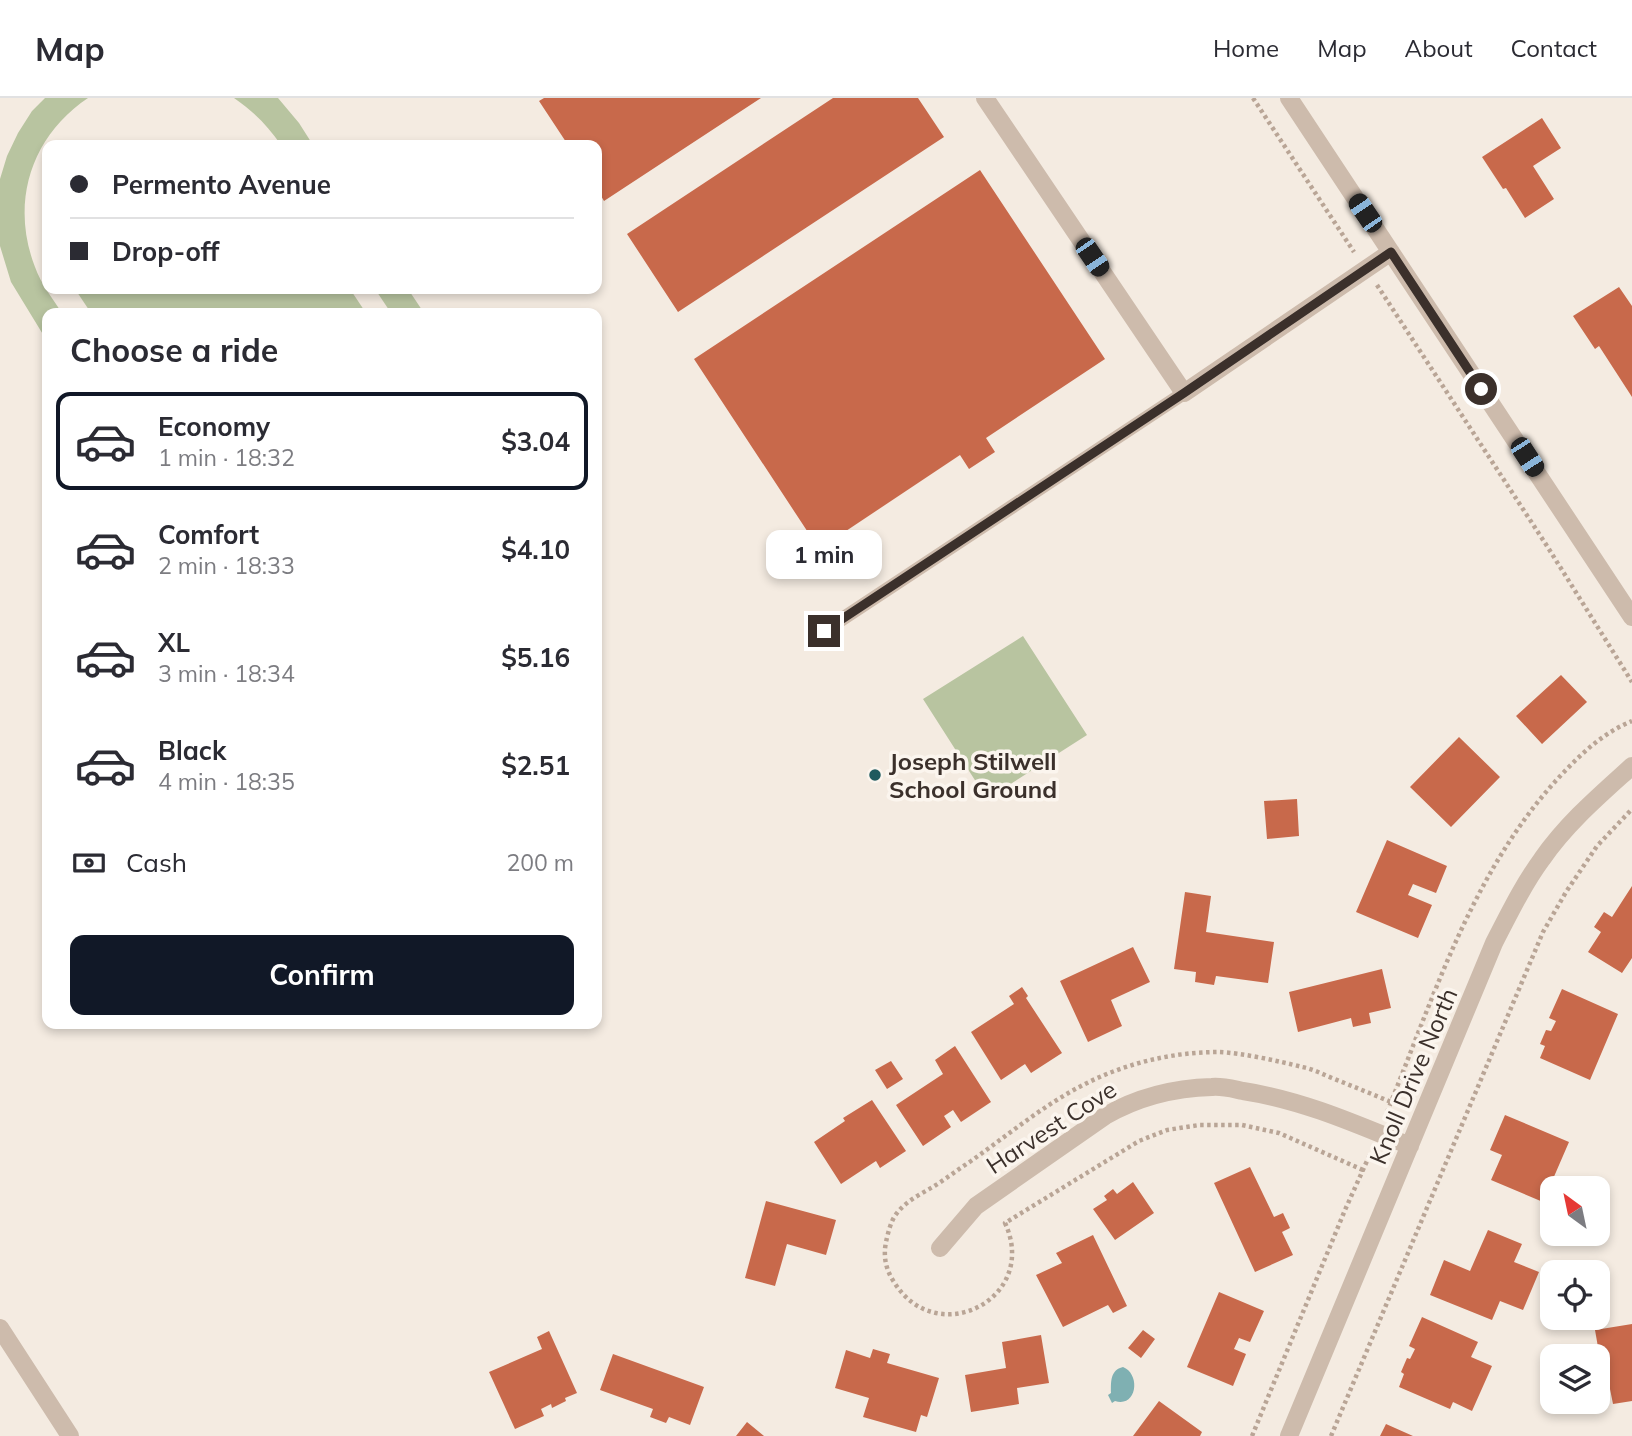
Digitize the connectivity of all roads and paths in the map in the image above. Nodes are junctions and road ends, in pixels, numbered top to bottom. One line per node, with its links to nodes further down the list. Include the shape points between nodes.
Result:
1 (985, 98): 6 (street)
2 (1253, 98): 5 (path)
3 (1289, 98): 4 (street)
4 (1391, 252): 5 (street); 7 (street)
5 (1366, 269): 6 (street); 9 (path)
6 (1184, 393): 8 (lane)
7 (1632, 617)
8 (824, 631)
9 (1632, 682)
10 (1632, 721): 13 (path, via 1583,752 1518,828 1462,926)
11 (1632, 766): 15 (street, Knoll Drive North, via 1586,808 1543,857 1517,898)
12 (1632, 809): 22 (path, via 1597,846 1543,932)
13 (1391, 1102): 14 (path); 16 (path, via 1304,1067 1220,1052 1139,1063 1084,1084 912,1200 896,1214 884,1253 889,1274 913,1304 949,1315 975,1309 990,1300 1010,1269 1014,1251 1005,1223 1139,1141 1167,1130 1242,1125 1279,1133)
14 (1379, 1133): 15 (street, Harvest Cove); 16 (path); 17 (street, Harvest Cove, via 1266,1094 1214,1087 1152,1095 1105,1116 976,1206)
15 (1410, 1146): 21 (street, Knoll Drive North)
16 (1363, 1170): 20 (path)
17 (940, 1248)
18 (0, 1328): 19 (street)
19 (70, 1436)
20 (1252, 1436)
21 (1289, 1436)
22 (1331, 1436)

